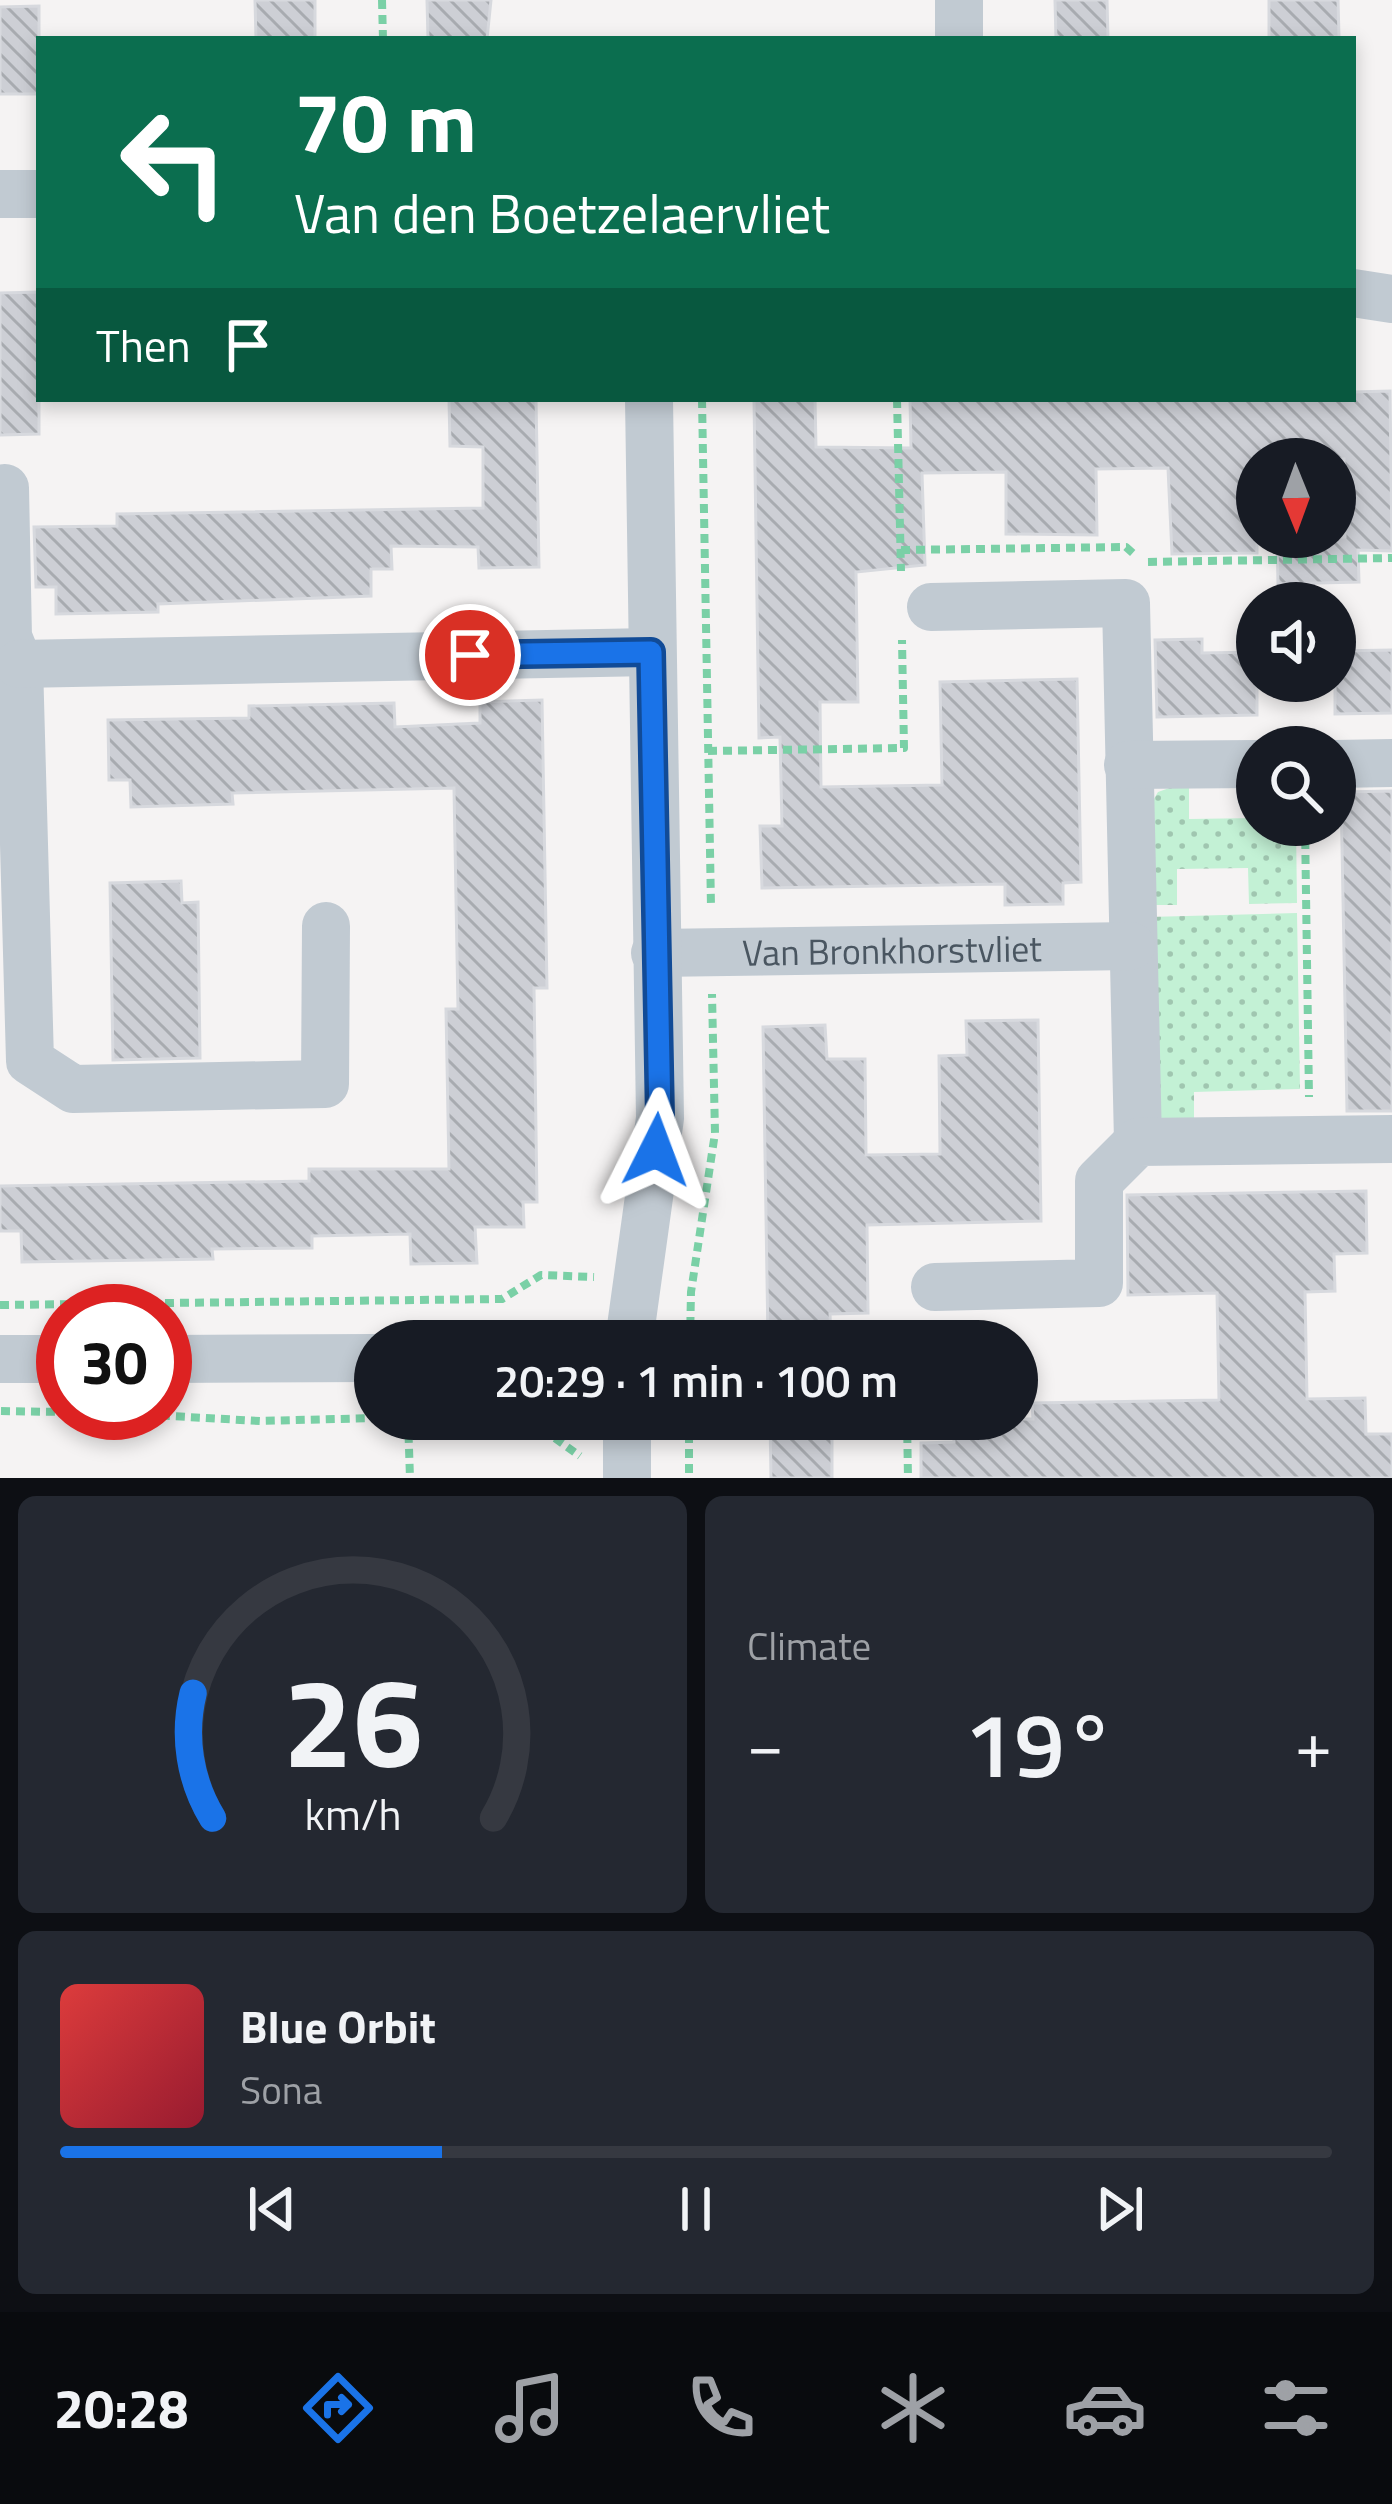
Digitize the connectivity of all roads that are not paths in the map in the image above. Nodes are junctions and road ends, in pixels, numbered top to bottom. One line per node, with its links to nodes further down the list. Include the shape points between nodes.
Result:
1 (959, 0): 2 (street)
2 (959, 36)
3 (0, 194): 4 (street)
4 (36, 194)
5 (1356, 293): 6 (street)
6 (1392, 299)
7 (650, 402): 10 (street)
8 (5, 488): 11 (street, via 8,637)
9 (912, 609): 15 (street, via 1126,603)
10 (651, 652): 11 (street); 18 (street)
11 (19, 664): 16 (street, via 30,1061 73,1089 326,1084)
12 (1236, 764): 15 (street)
13 (1356, 764): 14 (street)
14 (1392, 764)
15 (1128, 765): 17 (street)
16 (326, 926)
17 (1131, 946): 18 (street, Van Bronkhorstvliet); 20 (street)
18 (655, 952): 22 (street, via 660,1118)
19 (1392, 1139): 20 (street)
20 (1138, 1142): 21 (street, via 1099,1181 1100,1283)
21 (935, 1287)
22 (631, 1320)
23 (354, 1358): 26 (street)
24 (0, 1359): 25 (street)
25 (36, 1359)
26 (192, 1359)
27 (627, 1440): 28 (street)
28 (627, 1478)

